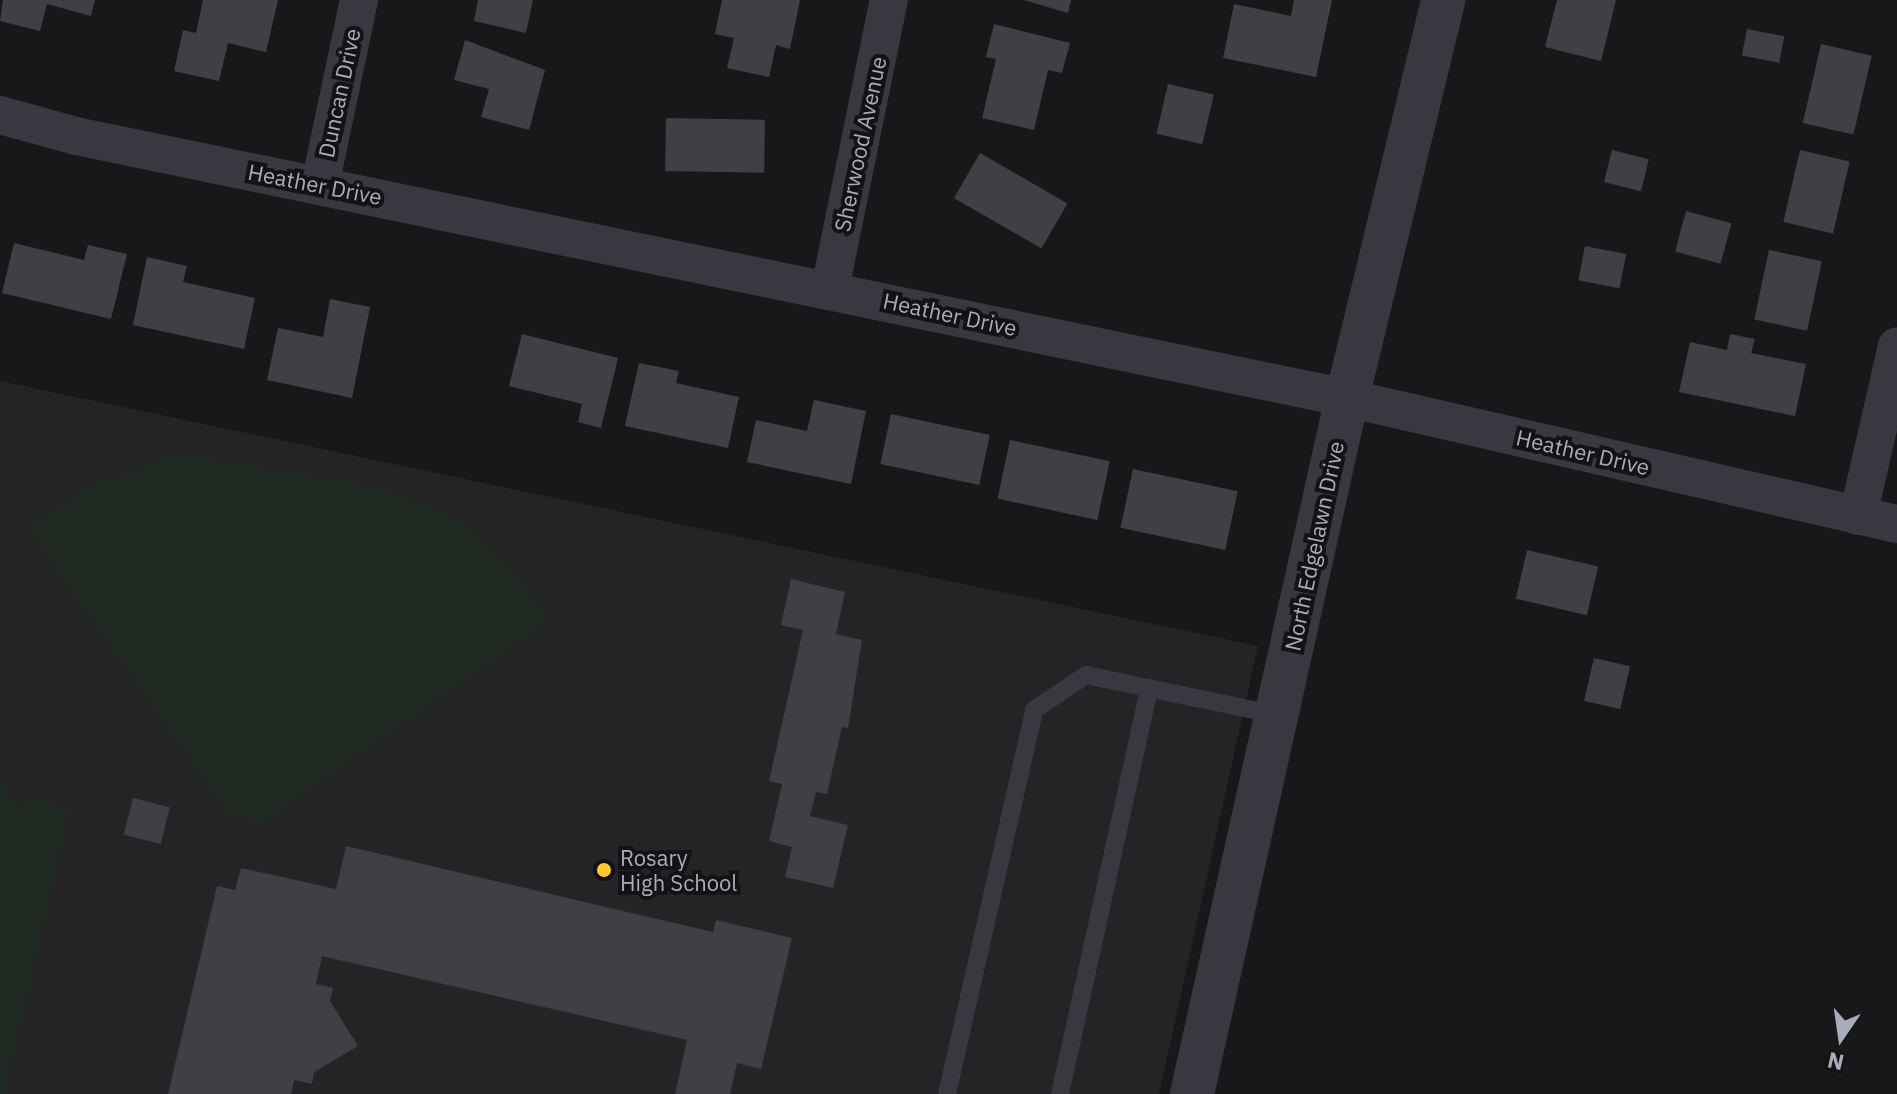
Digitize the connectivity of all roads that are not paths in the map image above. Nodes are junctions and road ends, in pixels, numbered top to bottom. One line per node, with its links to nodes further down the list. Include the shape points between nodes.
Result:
1 (359, 0): 5 (street, Duncan Drive)
2 (889, 0): 6 (street, Sherwood Avenue)
3 (1443, 0): 8 (street, North Edgelawn Drive)
4 (0, 115): 5 (street, Heather Drive, via 76,136)
5 (320, 185): 6 (street, Heather Drive)
6 (830, 289): 8 (street, Heather Drive)
7 (1897, 346): 9 (street)
8 (1347, 398): 9 (street, Heather Drive); 12 (street, North Edgelawn Drive)
9 (1858, 516): 10 (street, Heather Drive)
10 (1897, 524)
11 (1149, 688): 12 (lane); 13 (lane, via 1086,675 1034,710); 14 (lane)
12 (1277, 715): 15 (street, North Edgelawn Drive)
13 (947, 1094)
14 (1060, 1094)
15 (1192, 1094)

